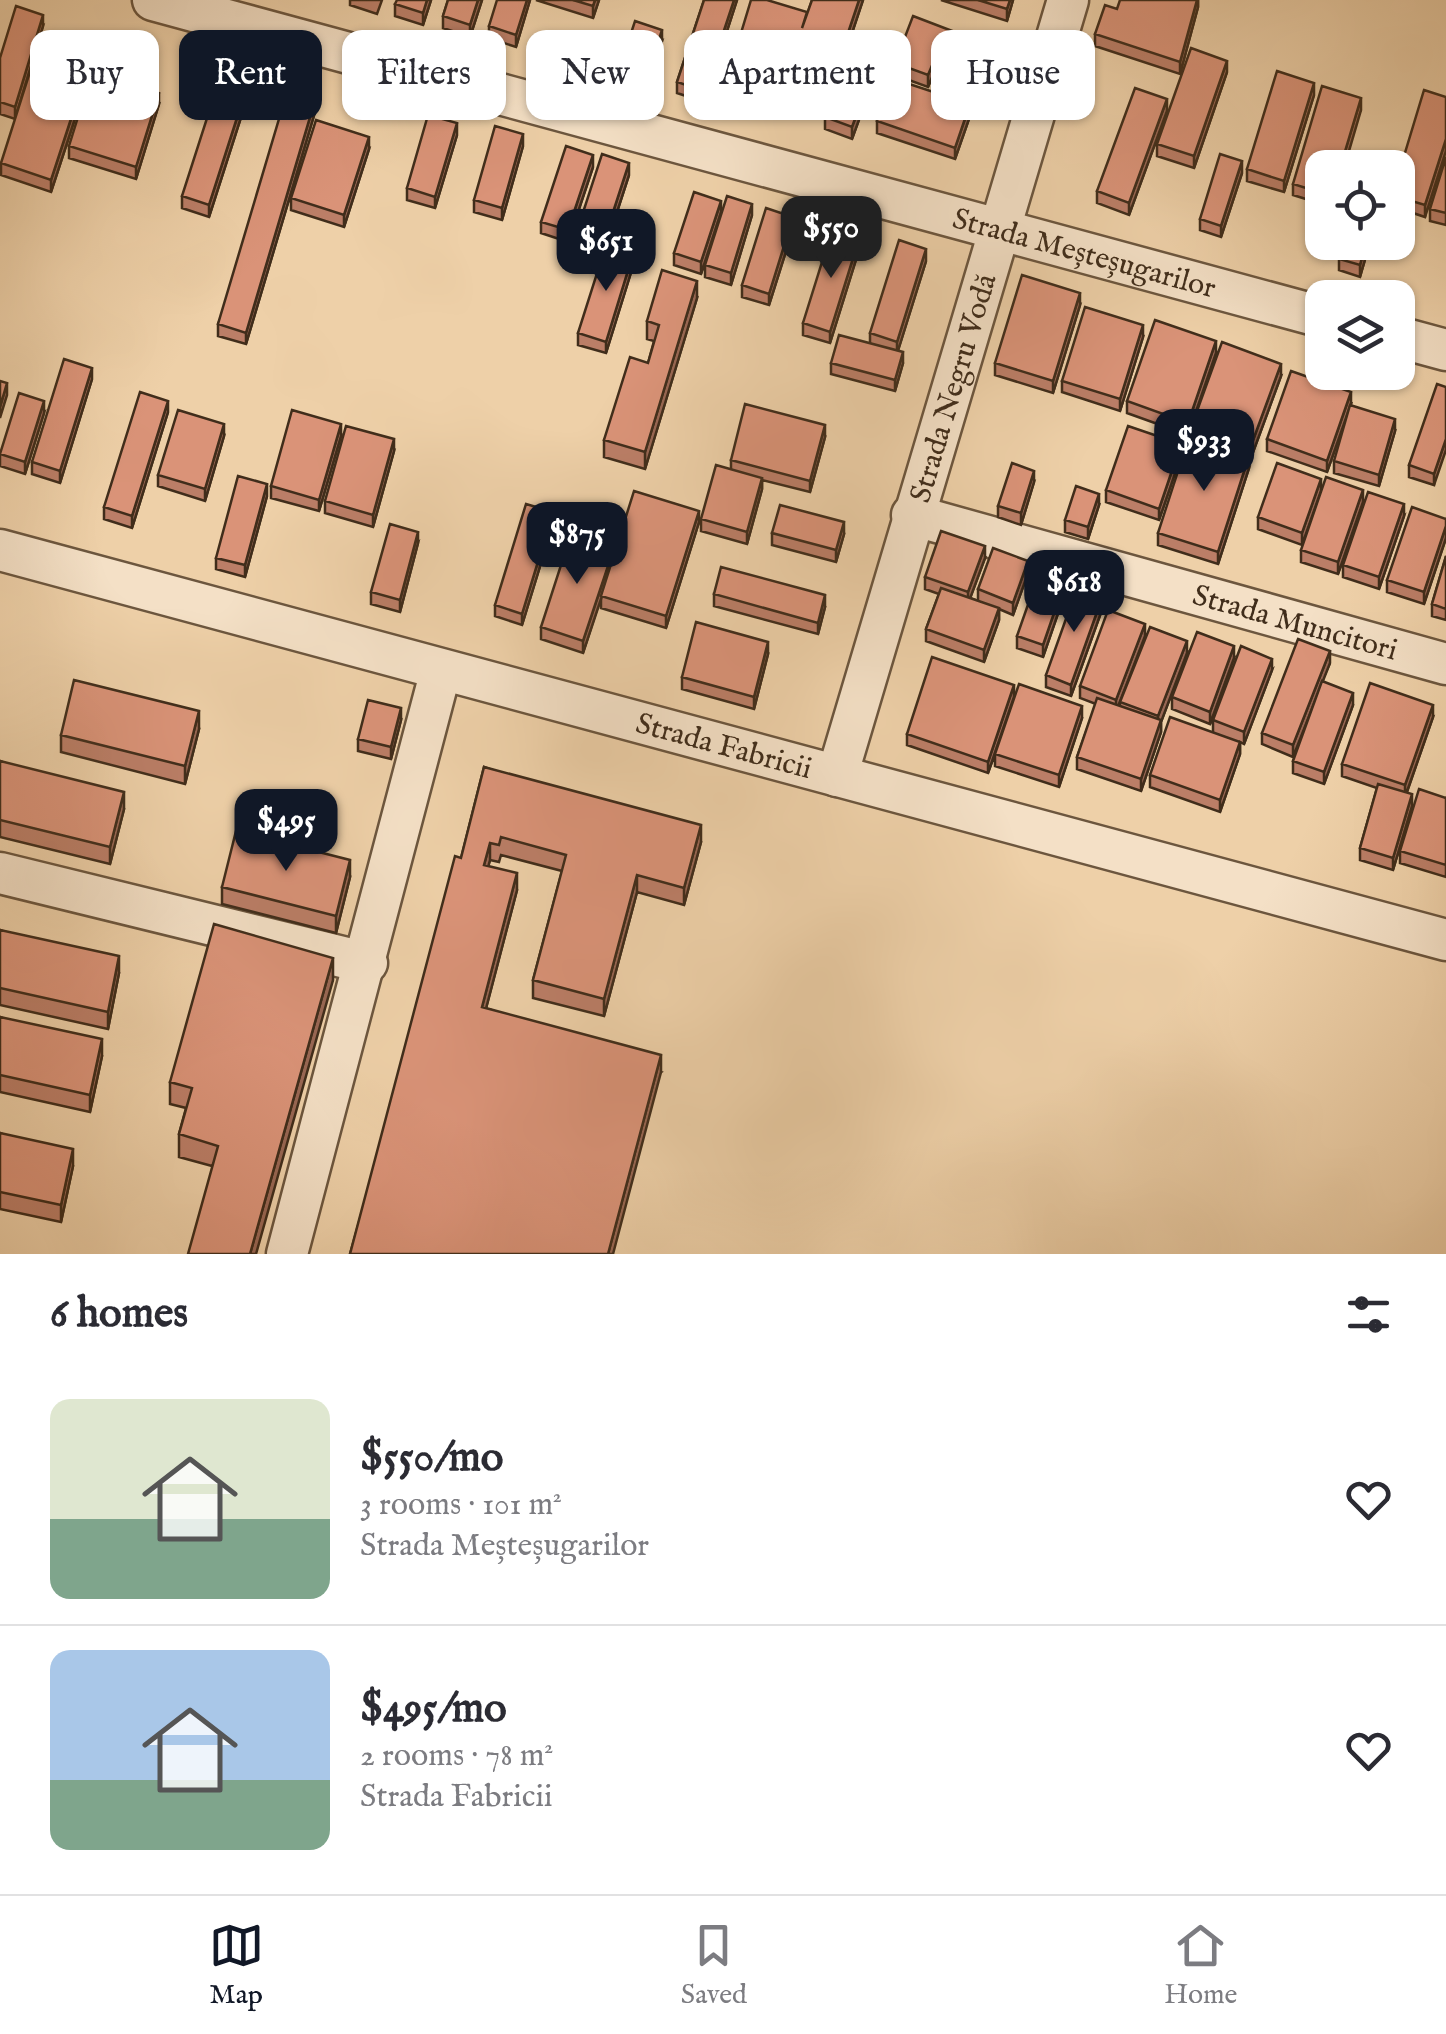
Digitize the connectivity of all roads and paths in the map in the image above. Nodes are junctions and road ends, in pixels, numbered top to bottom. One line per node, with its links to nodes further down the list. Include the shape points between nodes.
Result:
1 (153, 0): 3 (street, Strada Meșteșugarilor)
2 (1068, 0): 3 (street, Strada Negru Vodă)
3 (999, 230): 4 (street, Strada Meșteșugarilor); 7 (street, Strada Negru Vodă)
4 (1305, 312)
5 (1415, 342): 6 (street)
6 (1446, 350)
7 (912, 516): 9 (street, Strada Muncitori); 11 (street, Strada Negru Vodă)
8 (0, 550): 10 (street, Strada Fabricii)
9 (1446, 664)
10 (441, 670): 11 (street, Strada Fabricii); 14 (street)
11 (838, 776): 13 (street, Strada Fabricii)
12 (0, 873): 14 (street)
13 (1446, 940)
14 (366, 963): 15 (street)
15 (287, 1254)

